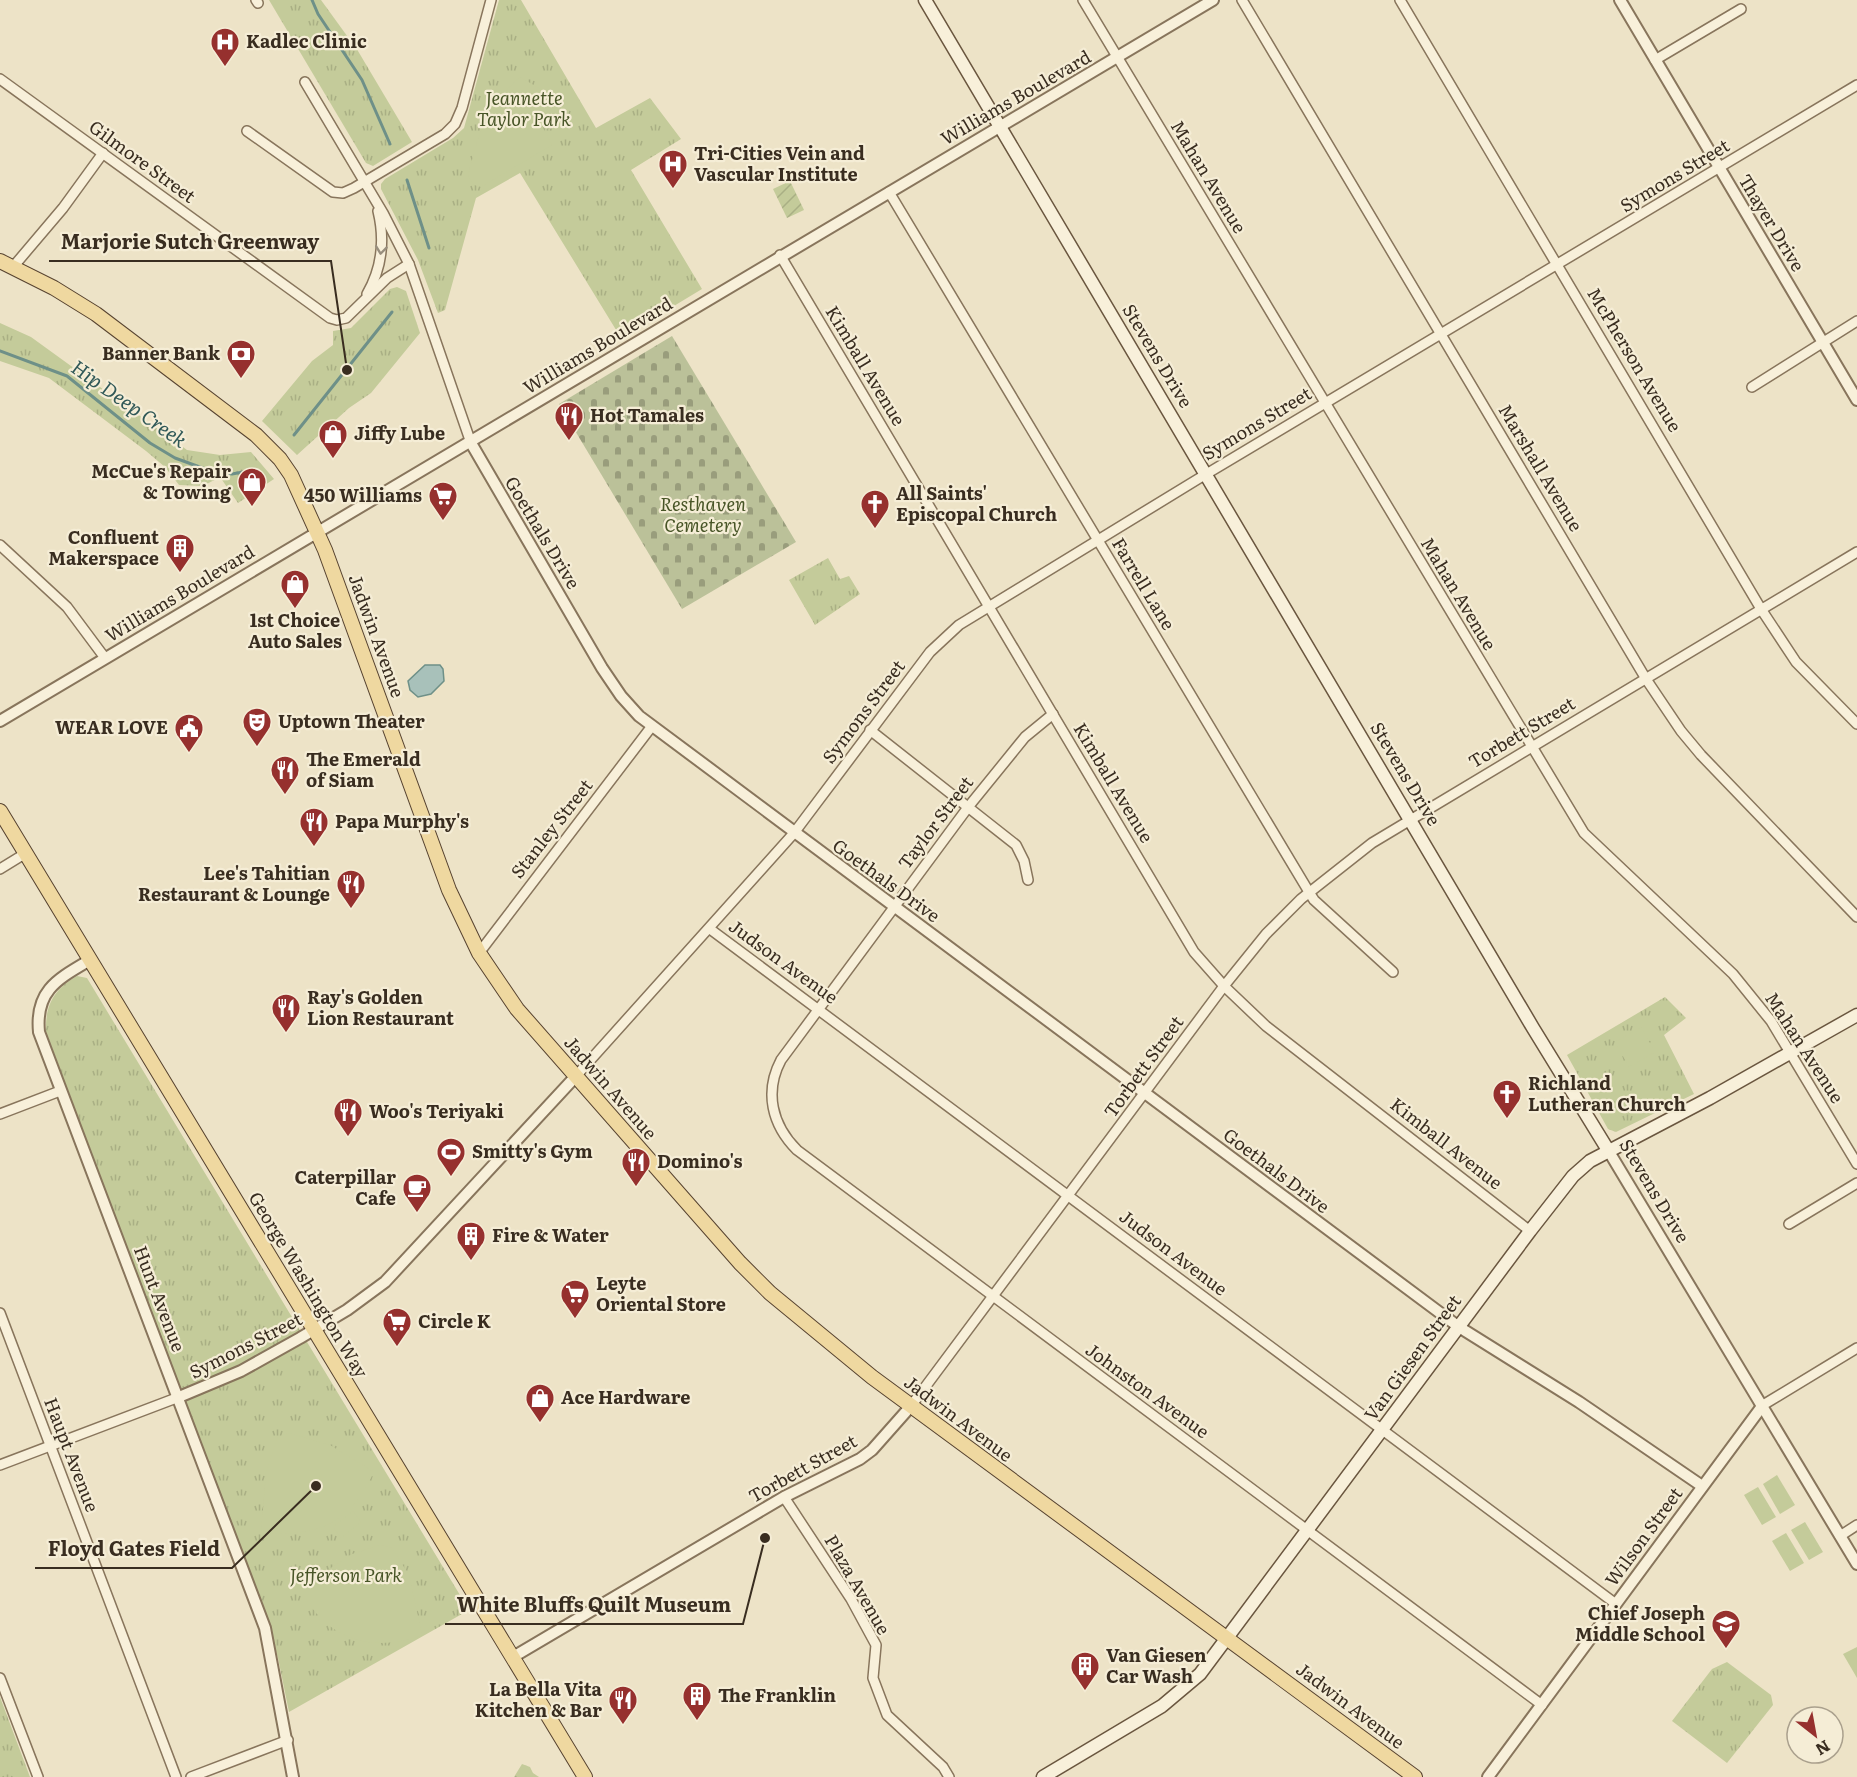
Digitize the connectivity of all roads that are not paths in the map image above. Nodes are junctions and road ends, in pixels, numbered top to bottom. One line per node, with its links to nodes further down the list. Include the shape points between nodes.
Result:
1 (491, 0): 18 (street, via 455,124)
2 (925, 0): 14 (main road, Stevens Drive)
3 (1083, 0): 9 (street, Mahan Avenue)
4 (1213, 0): 9 (street, Williams Boulevard)
5 (1242, 0): 27 (street, Marshall Avenue)
6 (1400, 0): 24 (street, McPherson Avenue)
7 (1620, 0): 10 (street, Thayer Drive)
8 (1741, 9): 10 (street)
9 (1118, 58): 14 (street, Williams Boulevard); 31 (street, Mahan Avenue)
10 (1655, 60): 17 (street, Thayer Drive)
11 (0, 79): 16 (street, Gilmore Street)
12 (305, 82): 18 (street, Goethals Drive)
13 (1857, 85): 17 (street, Symons Street)
14 (1001, 126): 19 (street, Williams Boulevard); 33 (main road, Stevens Drive)
15 (247, 131): 18 (street, via 333,192 349,191)
16 (104, 153): 22 (street, via 63,208); 25 (street, Gilmore Street, via 330,318 344,320)
17 (1719, 169): 24 (street, Symons Street); 28 (street, Thayer Drive)
18 (365, 182): 20 (street, Goethals Drive)
19 (889, 192): 21 (street, Williams Boulevard); 35 (street, Farrell Lane)
20 (372, 195): 23 (street, Goethals Drive); 25 (street, one-way to 25, via 380,220 382,249 374,279)
21 (780, 255): 32 (street, Williams Boulevard); 38 (street, Kimball Avenue)
22 (6, 264): 34 (main road, Jadwin Avenue, via 96,314 256,435 286,467)
23 (409, 264): 25 (street, Gilmore Street, via 387,278); 32 (street, Goethals Drive)
24 (1558, 265): 27 (street, Symons Street); 39 (street, McPherson Avenue)
25 (361, 303)
26 (1857, 321): 28 (street)
27 (1441, 335): 31 (street, Symons Street); 41 (street, Marshall Avenue)
28 (1822, 341): 29 (street); 30 (street, Thayer Drive)
29 (1752, 387)
30 (1857, 400)
31 (1324, 404): 33 (street, Symons Street); 47 (street, Mahan Avenue)
32 (471, 443): 34 (street, Williams Boulevard); 45 (street, Goethals Drive, via 608,677 629,706)
33 (1206, 474): 35 (street, Symons Street); 50 (main road, Stevens Drive)
34 (318, 532): 40 (street, Williams Boulevard); 59 (main road, Jadwin Avenue, via 449,890)
35 (1097, 540): 38 (street, Symons Street); 55 (street, Farrell Lane)
36 (0, 545): 40 (street, via 67,607)
37 (1857, 552): 39 (street, Torbett Street)
38 (989, 606): 42 (street, Kimball Avenue); 46 (street, Symons Street, via 959,625 930,652)
39 (1761, 609): 41 (street, Torbett Street); 44 (street, McPherson Avenue, via 1796,662)
40 (105, 658): 43 (street, Williams Boulevard)
41 (1646, 679): 47 (street, Torbett Street); 57 (street, Marshall Avenue, via 1701,755)
42 (1053, 714): 48 (street, Taylor Street, via 1025,736); 62 (street, Kimball Avenue, via 1194,952)
43 (0, 721)
44 (1857, 724)
45 (652, 726): 51 (street, Goethals Drive); 59 (street, Stanley Street)
46 (870, 730): 48 (street); 51 (street, Symons Street)
47 (1530, 747): 50 (street, Torbett Street); 65 (street, Mahan Avenue, via 1584,833 1733,974 1771,1021)
48 (969, 806): 54 (street, via 1016,845); 56 (street, Taylor Street)
49 (0, 811): 52 (main road, George Washington Way)
50 (1411, 819): 55 (street, Torbett Street); 71 (main road, Stevens Drive)
51 (794, 833): 56 (street, Goethals Drive); 58 (street, Symons Street)
52 (26, 853): 53 (street); 60 (main road, George Washington Way)
53 (0, 869)
54 (1028, 880)
55 (1308, 892): 61 (street, Farrell Lane); 62 (street, Torbett Street, via 1266,934)
56 (894, 907): 63 (street, Taylor Street); 69 (street, Goethals Drive)
57 (1857, 917)
58 (710, 929): 63 (street, Judson Avenue); 66 (street, Symons Street)
59 (479, 953): 66 (main road, Jadwin Avenue, via 517,1009)
60 (90, 960): 68 (street, Hunt Avenue, via 53,983 39,1011 39,1032); 80 (main road, George Washington Way)
61 (1393, 972)
62 (1224, 986): 69 (street, Torbett Street); 76 (street, Kimball Avenue, via 1266,1026)
63 (820, 1010): 67 (street, Taylor Street); 74 (street, Judson Avenue)
64 (1857, 1015): 65 (main road, Van Giesen Street)
65 (1790, 1055): 71 (main road, Van Giesen Street); 72 (street, Mahan Avenue)
66 (576, 1076): 80 (street, Symons Street, via 406,1262 364,1298); 84 (main road, Jadwin Avenue, via 755,1278)
67 (773, 1078): 77 (street, Johnston Avenue, via 776,1120 797,1150)
68 (60, 1091): 70 (street); 82 (street, Hunt Avenue)
69 (1145, 1094): 74 (street, Torbett Street); 79 (street, Goethals Drive)
70 (0, 1114)
71 (1608, 1150): 76 (main road, Van Giesen Street, via 1578,1170); 83 (street, Stevens Drive)
72 (1857, 1164)
73 (1857, 1183): 75 (street)
74 (1070, 1196): 77 (street, Torbett Street); 85 (street, Judson Avenue)
75 (1789, 1224)
76 (1530, 1231): 79 (main road, Van Giesen Street)
77 (992, 1296): 84 (street, Torbett Street); 91 (street, Johnston Avenue)
78 (0, 1313): 86 (street, Haupt Avenue)
79 (1459, 1327): 85 (main road, Van Giesen Street); 88 (street, Goethals Drive)
80 (315, 1330): 82 (street, Symons Street, via 241,1371); 96 (main road, George Washington Way)
81 (1857, 1348): 83 (street, Wilson Street)
82 (179, 1397): 86 (street, Symons Street); 99 (street, Hunt Avenue, via 265,1628)
83 (1763, 1405): 88 (street, Wilson Street); 92 (street, Stevens Drive)
84 (911, 1406): 89 (street, Torbett Street, via 872,1450 841,1470); 95 (main road, Jadwin Avenue)
85 (1383, 1430): 91 (main road, Van Giesen Street); 94 (street, Judson Avenue)
86 (50, 1446): 87 (street, Symons Street); 101 (street, Haupt Avenue)
87 (0, 1465)
88 (1702, 1486): 94 (street, Wilson Street)
89 (784, 1497): 96 (street, Torbett Street); 105 (street, Plaza Avenue, via 851,1599 876,1645 873,1678 887,1715 944,1767)
90 (1857, 1525): 92 (street)
91 (1308, 1530): 95 (main road, Van Giesen Street); 98 (street, Johnston Avenue)
92 (1840, 1536): 93 (street, Stevens Drive)
93 (1857, 1564)
94 (1616, 1604): 98 (street, Wilson Street)
95 (1228, 1638): 106 (main road, Van Giesen Street, via 1200,1674 1173,1698); 107 (main road, Jadwin Avenue)
96 (513, 1657): 104 (main road, George Washington Way)
97 (0, 1678): 100 (street)
98 (1542, 1705): 108 (street, Wilson Street)
99 (288, 1740): 102 (street); 103 (street, Hunt Avenue)
100 (38, 1777)
101 (176, 1777)
102 (191, 1777)
103 (293, 1777)
104 (585, 1777)
105 (949, 1777)
106 (1043, 1777)
107 (1415, 1777)
108 (1488, 1777)

